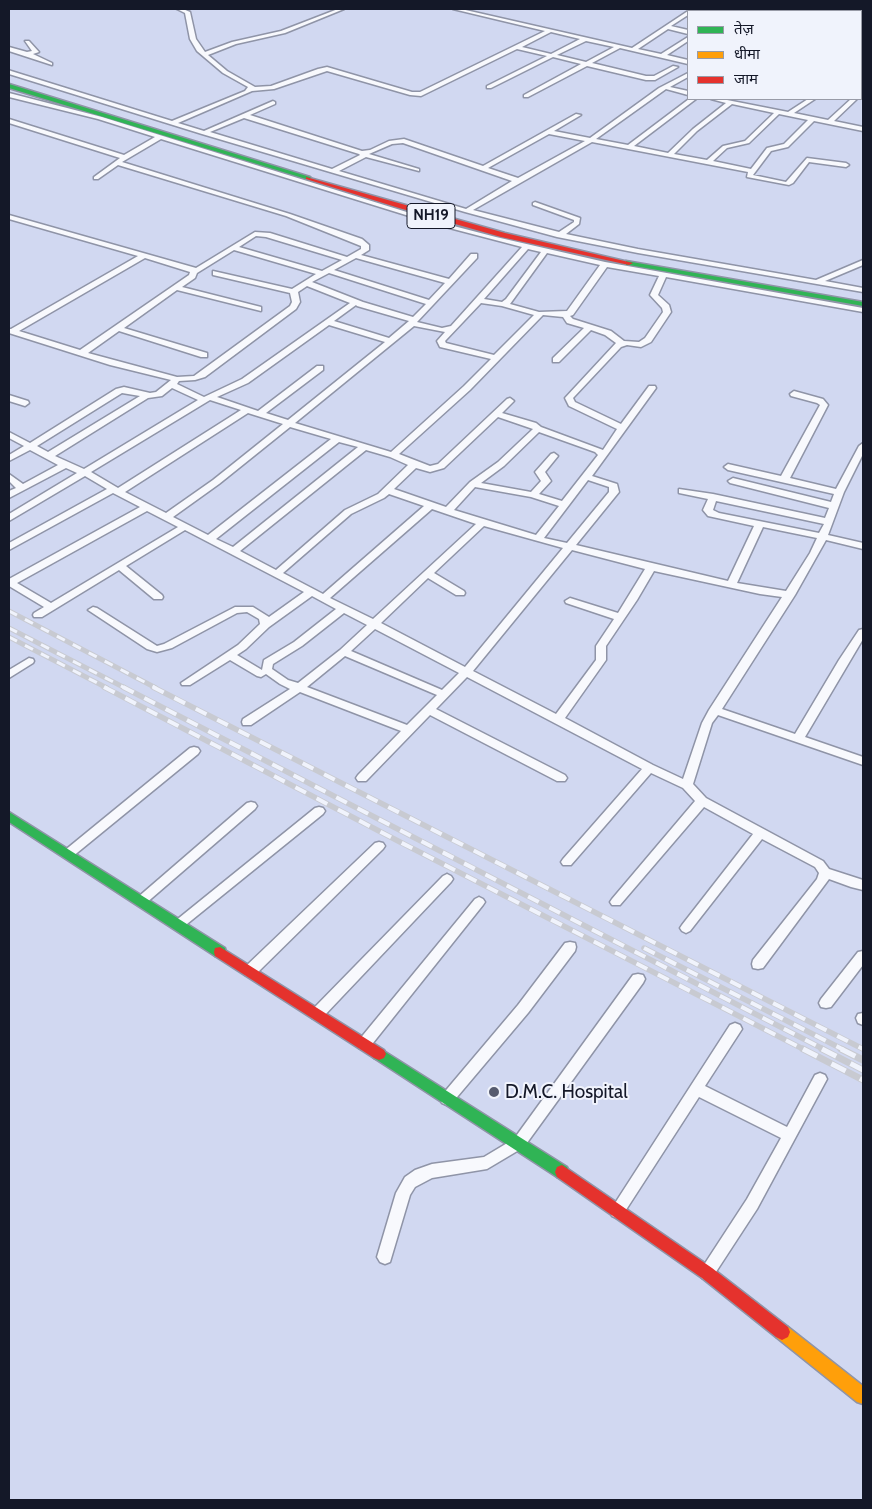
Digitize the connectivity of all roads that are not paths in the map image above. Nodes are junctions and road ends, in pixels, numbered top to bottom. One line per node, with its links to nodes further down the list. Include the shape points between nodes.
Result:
1 (181, 9): 17 (street, via 188,13 193,38)
2 (342, 9): 17 (street, via 272,35 234,43)
3 (455, 9): 6 (street)
4 (687, 13): 5 (street)
5 (668, 27): 7 (street); 15 (street)
6 (549, 30): 9 (street); 12 (street)
7 (687, 32)
8 (36, 39): 11 (street)
9 (585, 39): 13 (street); 18 (street)
10 (687, 40): 19 (street)
11 (27, 42): 14 (street); 16 (street, via 36,51)
12 (516, 47): 18 (street); 31 (street, via 420,94 323,69 272,88)
13 (618, 47): 15 (street); 22 (street)
14 (9, 49): 16 (street)
15 (632, 50): 19 (street)
16 (27, 54): 21 (street)
17 (204, 54): 31 (street)
18 (552, 55): 22 (street); 29 (street)
19 (662, 56): 20 (street)
20 (687, 62)
21 (50, 64)
22 (587, 64): 23 (street, via 650,79); 34 (street)
23 (675, 67)
24 (9, 72): 27 (street)
25 (687, 76): 30 (street)
26 (9, 80): 43 (main road, NH19)
27 (55, 85): 43 (main road); 51 (street)
28 (9, 86): 43 (main road, NH19)
29 (489, 86)
30 (666, 87): 32 (street); 56 (street)
31 (252, 89): 51 (street)
32 (687, 92)
33 (9, 95): 42 (street)
34 (526, 96)
35 (692, 100): 57 (street)
36 (719, 100): 40 (street)
37 (810, 100): 45 (street)
38 (853, 100): 39 (street); 50 (street)
39 (863, 101)
40 (730, 102): 44 (street); 59 (street)
41 (273, 103): 47 (street)
42 (42, 104): 43 (main road); 55 (street)
43 (102, 111): 93 (main road, NH19, via 535,236); 98 (main road, NH19, via 401,207 520,239 604,259)
44 (778, 112): 45 (street); 62 (street, via 746,142 725,147)
45 (789, 114): 48 (street)
46 (578, 115): 53 (street)
47 (245, 116): 54 (street); 58 (street)
48 (812, 119): 50 (street); 67 (street, via 786,146 769,149)
49 (9, 121): 60 (street)
50 (830, 122): 52 (street)
51 (173, 123): 54 (street)
52 (863, 129)
53 (548, 132): 56 (street); 64 (street)
54 (204, 133): 66 (street)
55 (160, 137): 60 (street); 74 (street, via 440,224)
56 (590, 141): 57 (street); 69 (street)
57 (628, 148): 59 (street)
58 (361, 154): 64 (street, via 399,141); 65 (street); 66 (street)
59 (668, 156): 62 (street)
60 (125, 157): 61 (street)
61 (117, 163): 68 (street); 78 (street, via 255,204 359,241 365,245 365,250)
62 (708, 163): 67 (street)
63 (846, 165): 67 (street, via 807,160 787,184 750,177)
64 (484, 168): 69 (street, via 514,178)
65 (417, 170)
66 (333, 171): 71 (street)
67 (753, 171)
68 (96, 178)
69 (516, 182): 71 (street)
70 (535, 204): 73 (street, via 578,219)
71 (467, 211): 73 (street)
72 (9, 217): 77 (street)
73 (560, 235): 88 (street)
74 (526, 246): 76 (street); 94 (street)
75 (233, 248): 80 (street, via 261,234); 83 (street); 85 (street)
76 (545, 251): 82 (street); 97 (street, via 509,301)
77 (144, 255): 83 (street, via 186,266); 108 (street)
78 (358, 256): 80 (street); 87 (street)
79 (474, 256): 87 (street)
80 (349, 260): 85 (street)
81 (863, 262): 88 (street)
82 (605, 264): 86 (street); 102 (street, via 570,313)
83 (194, 272): 90 (street)
84 (216, 273): 92 (street)
85 (326, 273): 89 (street); 96 (street)
86 (664, 274): 100 (street); 110 (street, via 654,295 667,312 646,343)
87 (451, 282): 96 (street)
88 (817, 282): 91 (street)
89 (307, 283): 92 (street); 95 (street)
90 (175, 288): 99 (street); 106 (street)
91 (863, 290)
92 (294, 292): 116 (street, via 296,302 287,312 202,375)
93 (863, 296)
94 (480, 300): 97 (street); 107 (street)
95 (356, 302): 103 (street); 104 (street)
96 (431, 303): 103 (street)
97 (503, 304): 101 (street)
98 (863, 304)
99 (258, 309)
100 (863, 310)
101 (539, 314): 102 (street); 113 (street)
102 (565, 315): 105 (street, via 570,321)
103 (413, 321): 107 (street); 109 (street)
104 (328, 322): 109 (street); 121 (street, via 245,381)
105 (590, 327): 110 (street, via 608,333); 114 (street)
106 (117, 328): 111 (street); 112 (street)
107 (451, 330): 113 (street, via 440,341 443,345)
108 (10, 332): 111 (street)
109 (391, 341): 127 (street)
110 (622, 344): 128 (street, via 569,401)
111 (82, 353): 116 (street)
112 (204, 355)
113 (496, 358): 135 (street)
114 (556, 360)
115 (320, 368): 125 (street)
116 (174, 382): 119 (street, via 158,394); 121 (street)
117 (652, 388): 128 (street)
118 (794, 394): 146 (street, via 824,405)
119 (146, 396): 132 (street, via 119,391); 137 (street)
120 (9, 398): 123 (street)
121 (207, 398): 124 (street); 143 (street)
122 (510, 401): 126 (street)
123 (26, 403)
124 (247, 410): 125 (street); 150 (street)
125 (259, 414): 127 (street)
126 (496, 414): 129 (street); 140 (street, via 441,466 433,469)
127 (287, 423): 131 (street); 162 (street, via 216,482)
128 (622, 428): 136 (street)
129 (538, 429): 136 (street, via 598,450); 148 (street, via 501,464)
130 (9, 435): 132 (street)
131 (337, 439): 134 (street); 169 (street)
132 (31, 446): 137 (street); 139 (street)
133 (863, 446): 153 (street)
134 (364, 447): 135 (street); 174 (street)
135 (393, 455): 140 (street)
136 (603, 455): 144 (street)
137 (48, 456): 141 (street)
138 (554, 456): 155 (street, via 540,472 546,481)
139 (9, 458)
140 (413, 464): 151 (street)
141 (65, 465): 143 (street); 149 (street)
142 (728, 468): 146 (street)
143 (86, 473): 150 (street); 163 (street)
144 (587, 477): 157 (street); 173 (street, via 615,488)
145 (9, 478): 149 (street)
146 (784, 480): 153 (street)
147 (733, 481): 159 (street)
148 (473, 484): 155 (street); 161 (street)
149 (22, 488): 154 (street)
150 (116, 490): 160 (street); 172 (street)
151 (387, 490): 158 (street); 177 (street, via 373,501 348,512)
152 (682, 491): 156 (street)
153 (839, 492): 159 (street)
154 (9, 495)
155 (534, 496): 157 (street)
156 (713, 497): 164 (street); 166 (street, via 708,510 711,514)
157 (564, 505): 170 (street)
158 (430, 506): 161 (street); 185 (street)
159 (834, 506): 164 (street)
160 (147, 507): 162 (street); 179 (street)
161 (447, 512): 165 (street)
162 (167, 517): 167 (street)
163 (9, 518)
164 (830, 522): 168 (street)
165 (482, 523): 170 (street); 178 (street)
166 (760, 524): 168 (street); 180 (street)
167 (185, 526): 169 (street); 175 (street)
168 (822, 536): 171 (street); 183 (street)
169 (209, 539): 174 (street)
170 (538, 539): 173 (street)
171 (863, 546)
172 (9, 547)
173 (569, 547): 176 (street); 198 (street)
174 (233, 552): 177 (street)
175 (120, 566): 184 (street); 187 (street)
176 (651, 566): 180 (street); 191 (street)
177 (278, 573): 181 (street)
178 (428, 574): 182 (street); 192 (street)
179 (9, 582): 187 (street)
180 (732, 584): 183 (street)
181 (312, 591): 185 (street); 193 (street)
182 (460, 593)
183 (790, 595): 205 (street)
184 (158, 597)
185 (324, 598): 188 (street)
186 (570, 601): 191 (street)
187 (51, 607): 190 (street)
188 (343, 608): 192 (street); 202 (street, via 298,644 268,662 267,670)
189 (93, 610): 193 (street, via 156,649 168,646 241,608 264,617)
190 (38, 615)
191 (620, 617): 206 (street, via 601,646 601,660)
192 (374, 624): 195 (street); 198 (street)
193 (265, 625): 196 (street)
194 (862, 638): 209 (street)
195 (344, 652): 202 (street); 203 (street)
196 (230, 655): 199 (street); 201 (street)
197 (29, 661): 200 (street)
198 (466, 672): 203 (street); 206 (street)
199 (261, 674)
200 (9, 675)
201 (186, 683)
202 (299, 688): 207 (street); 208 (street)
203 (443, 694): 204 (street)
204 (428, 710): 208 (street); 214 (street)
205 (714, 710): 209 (street); 215 (street)
206 (558, 719): 212 (street)
207 (247, 722)
208 (408, 730): 213 (street)
209 (798, 738): 211 (street)
210 (194, 751): 222 (street)
211 (863, 761)
212 (649, 768): 215 (street); 223 (street)
213 (362, 778)
214 (561, 778)
215 (687, 785): 216 (street)
216 (702, 801): 220 (street); 229 (street)
217 (251, 806): 227 (street)
218 (319, 811): 230 (street)
219 (9, 816): 222 (main road)
220 (760, 833): 224 (street, via 819,864); 231 (street)
221 (380, 846): 235 (street)
222 (68, 854): 227 (main road)
223 (566, 862)
224 (825, 872): 226 (street); 234 (street, via 823,880)
225 (447, 879): 238 (street)
226 (863, 885)
227 (141, 900): 230 (main road)
228 (479, 902): 240 (street)
229 (616, 902)
230 (178, 925): 235 (main road)
231 (686, 928)
232 (570, 947): 243 (street, via 523,1009)
233 (861, 963): 237 (street)
234 (758, 964)
235 (250, 971): 238 (main road)
236 (638, 979): 245 (street)
237 (826, 1003)
238 (317, 1014): 240 (main road)
239 (735, 1030): 242 (street)
240 (364, 1044): 243 (main road)
241 (820, 1079): 244 (street)
242 (697, 1089): 244 (street); 246 (street)
243 (447, 1098): 245 (main road)
244 (789, 1135): 248 (street, via 752,1204)
245 (519, 1143): 246 (main road); 247 (street, via 486,1163 432,1170 410,1182 403,1193)
246 (617, 1211): 248 (main road)
247 (385, 1257)
248 (707, 1273): 249 (main road)
249 (863, 1396)

